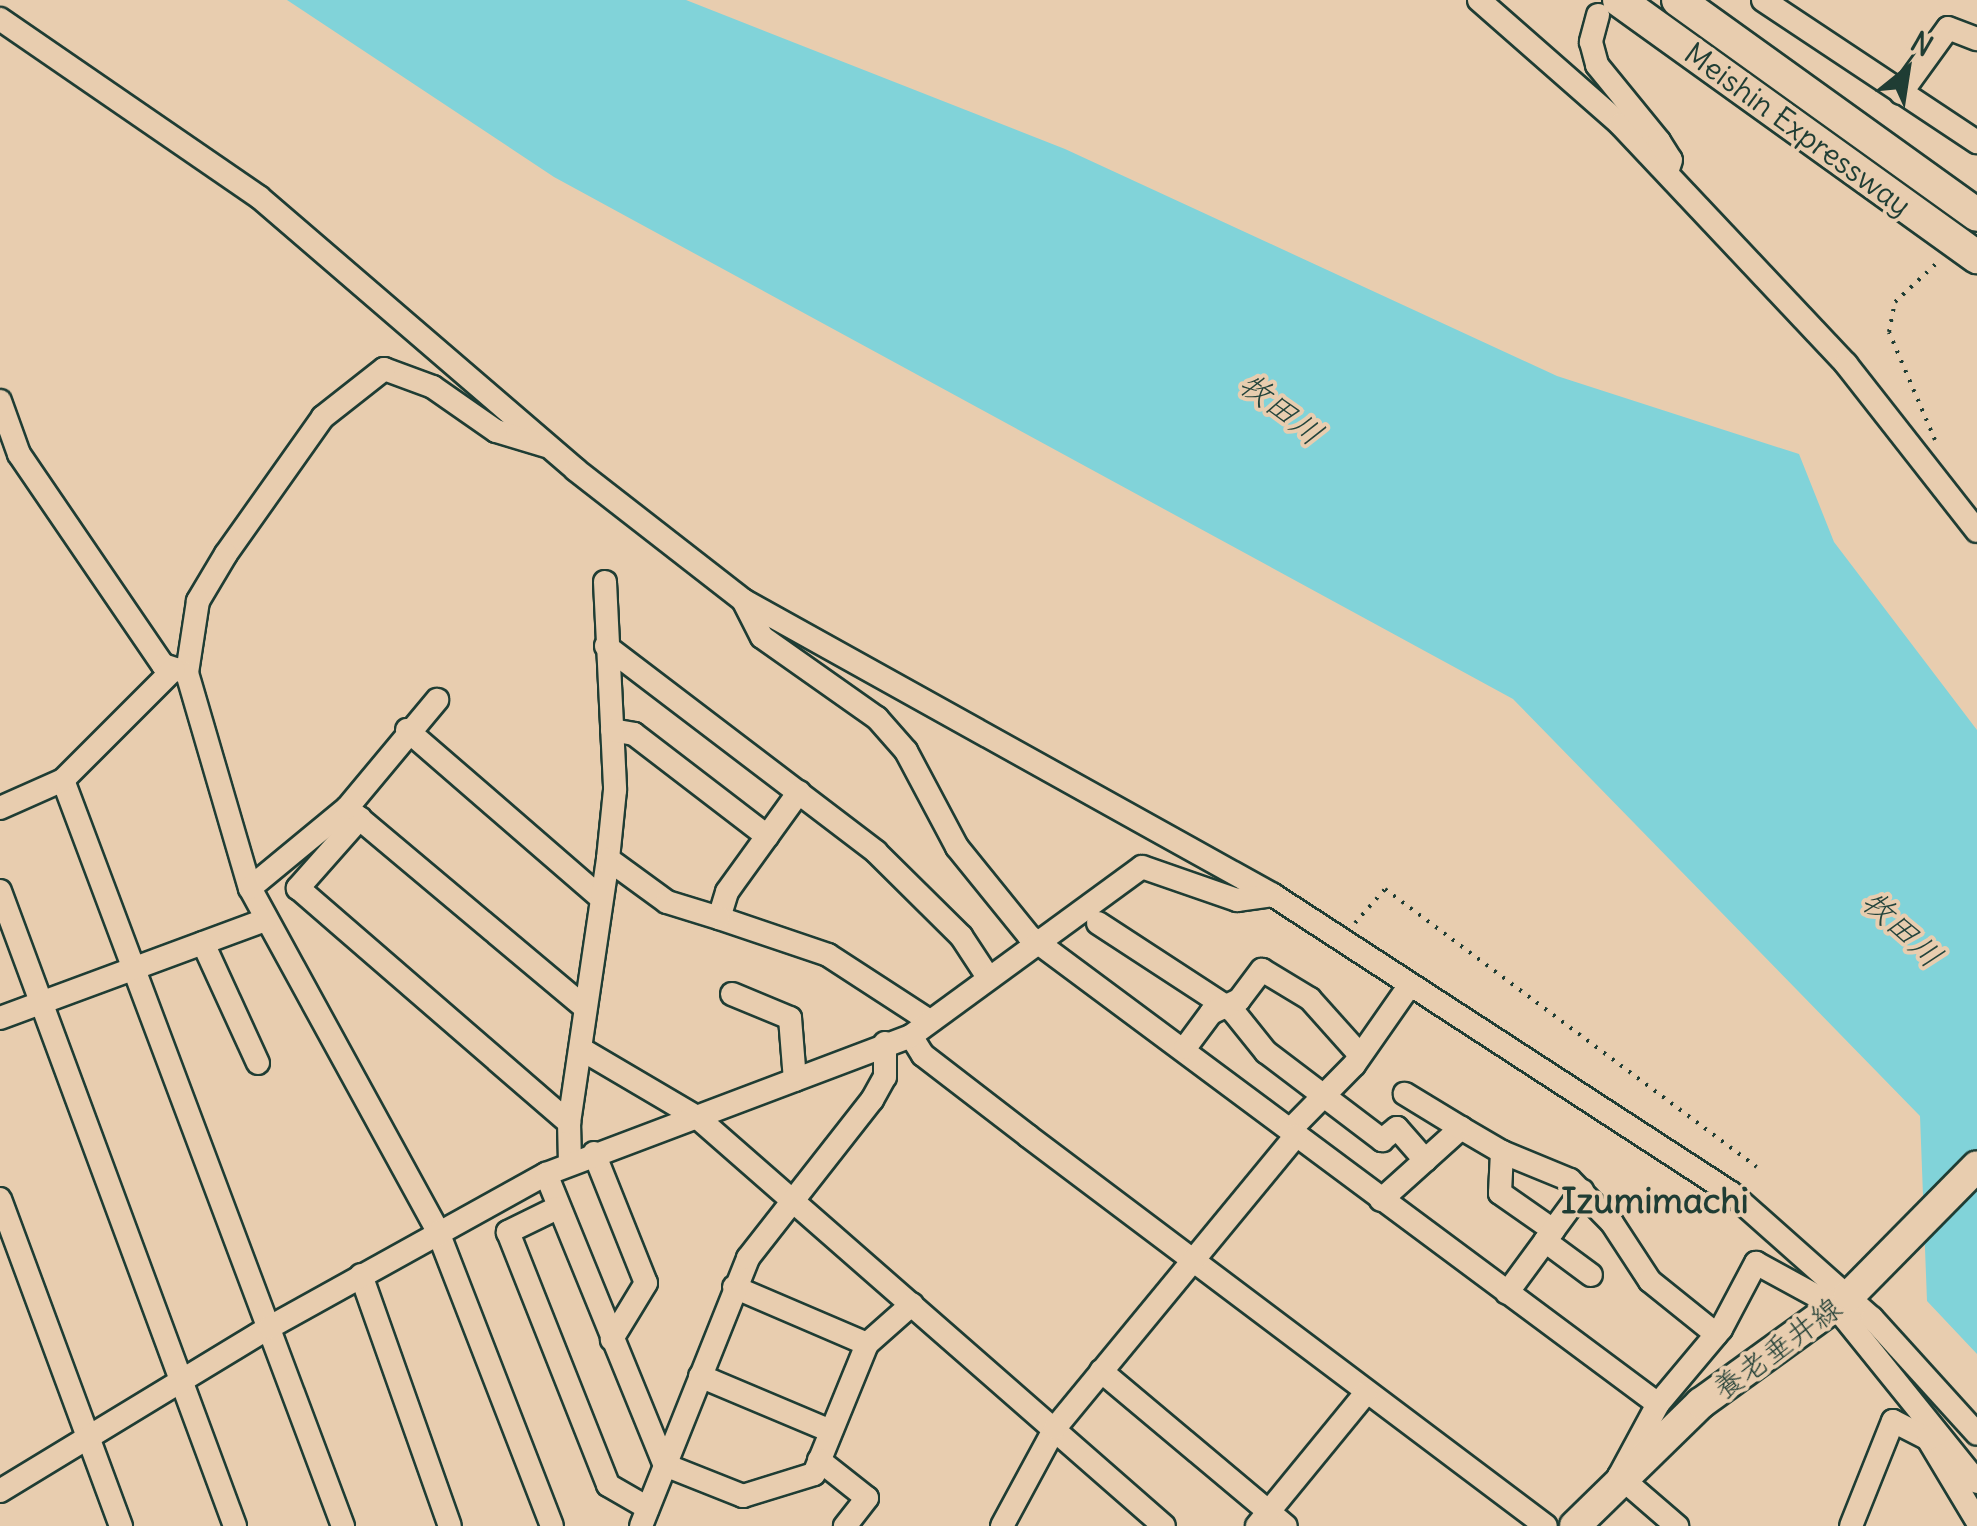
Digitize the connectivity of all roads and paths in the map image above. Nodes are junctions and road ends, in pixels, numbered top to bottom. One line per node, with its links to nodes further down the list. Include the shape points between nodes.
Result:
1 (1480, 0): 9 (street)
2 (1678, 0): 10 (highway, Meishin Expressway)
3 (1763, 0): 7 (street)
4 (1609, 8): 9 (street, via 1590,42 1597,65 1659,140 1671,160); 11 (highway, Meishin Expressway)
5 (0, 19): 14 (street, via 259,197)
6 (1977, 39): 7 (street, via 1948,28)
7 (1901, 93): 8 (street)
8 (1977, 142)
9 (1666, 174): 15 (street, via 1846,364)
10 (1977, 216)
11 (1977, 257)
12 (1940, 260): 15 (path, via 1895,302 1889,332 1934,439 1939,456)
13 (0, 401): 20 (street, via 19,454 163,665)
14 (552, 448): 18 (street); 20 (street, via 496,431 432,387 384,369 323,417 226,554 198,601)
15 (1931, 473): 16 (street)
16 (1977, 531)
17 (604, 582): 19 (street)
18 (743, 600): 32 (street); 39 (street, via 762,637 877,718 906,751 957,847)
19 (606, 646): 23 (street); 25 (street)
20 (180, 671): 24 (street); 30 (street)
21 (436, 700): 22 (street)
22 (408, 730): 27 (street); 33 (street)
23 (612, 730): 28 (street, via 634,734); 29 (street)
24 (63, 780): 26 (street); 40 (street)
25 (799, 792): 28 (street); 41 (street, via 876,852 961,936)
26 (0, 808)
27 (353, 813): 30 (street); 46 (street); 58 (street, via 298,888)
28 (767, 836): 34 (street, via 727,892)
29 (608, 859): 33 (street); 34 (street, via 668,902)
30 (250, 888): 35 (street)
31 (0, 891): 44 (street)
32 (1273, 895): 37 (street); 39 (street, via 1237,900 1142,867)
33 (601, 898): 46 (street)
34 (719, 918): 48 (street, via 828,955)
35 (265, 920): 38 (street); 73 (street)
36 (1098, 923): 45 (street)
37 (1338, 940): 42 (street); 66 (path, via 1385,888)
38 (203, 943): 40 (street); 53 (street)
39 (1042, 947): 41 (street); 50 (street)
40 (135, 968): 44 (street); 82 (street)
41 (986, 974): 48 (street)
42 (1407, 989): 52 (street); 80 (street, via 1731,1192)
43 (732, 994): 54 (street, via 790,1018)
44 (41, 1002): 47 (street); 88 (street)
45 (1224, 1006): 50 (street); 52 (street, via 1240,1000 1262,970 1310,998); 56 (street)
46 (585, 1008): 51 (street)
47 (0, 1018)
48 (918, 1027): 49 (street); 75 (street, via 923,1055)
49 (885, 1043): 54 (street); 71 (street, via 885,1077 872,1100)
50 (1186, 1048): 60 (street)
51 (581, 1049): 57 (street); 58 (street)
52 (1360, 1055): 56 (street)
53 (258, 1063)
54 (795, 1080): 57 (street)
55 (1405, 1094): 59 (street)
56 (1322, 1096): 60 (street); 63 (street, via 1382,1140 1396,1128)
57 (698, 1118): 62 (street); 71 (street)
58 (569, 1123): 64 (street)
59 (1461, 1128): 61 (street); 63 (street)
60 (1293, 1132): 70 (street); 75 (street)
61 (1502, 1152): 68 (street); 74 (street, via 1500,1193)
62 (594, 1153): 64 (street); 84 (street, via 646,1284)
63 (1426, 1160): 70 (street)
64 (570, 1163): 67 (street)
65 (1977, 1166): 80 (main road, 養老垂井線)
66 (1757, 1167)
67 (546, 1174): 72 (street); 73 (street)
68 (1582, 1192): 74 (street); 83 (street, via 1650,1280)
69 (0, 1200): 93 (street)
70 (1381, 1200): 79 (street)
71 (794, 1201): 78 (street); 81 (street)
72 (557, 1208): 84 (street); 101 (street, via 508,1232 608,1486)
73 (438, 1232): 76 (street); 108 (street)
74 (1549, 1236): 77 (street); 79 (street)
75 (1193, 1259): 86 (street); 89 (street)
76 (361, 1275): 82 (street); 107 (street)
77 (1590, 1275)
78 (734, 1287): 85 (street); 87 (street)
79 (1507, 1293): 90 (street)
80 (1842, 1301): 83 (street, via 1756,1264); 94 (street); 95 (street); 98 (main road, 養老垂井線, via 1701,1403)
81 (912, 1304): 85 (street); 91 (street)
82 (270, 1327): 88 (street); 106 (street)
83 (1716, 1334): 90 (street)
84 (612, 1339): 97 (street)
85 (867, 1344): 92 (street)
86 (1101, 1372): 91 (street); 102 (street)
87 (700, 1376): 92 (street); 97 (street)
88 (182, 1380): 93 (street); 105 (street)
89 (1365, 1394): 102 (street); 112 (street)
90 (1658, 1404): 98 (street)
91 (1055, 1428): 110 (street); 111 (street)
92 (831, 1431): 96 (street)
93 (88, 1434): 100 (street); 104 (street)
94 (1977, 1434)
95 (1933, 1437): 99 (street); 103 (street); 115 (street, via 1893,1421)
96 (819, 1460): 97 (street, via 814,1474 743,1496); 109 (street, via 867,1498)
97 (665, 1464): 101 (street)
98 (1619, 1476): 113 (main road, 養老垂井線); 114 (street)
99 (1977, 1482)
100 (0, 1492)
101 (644, 1517)
102 (1271, 1521)
103 (1977, 1521)
104 (120, 1526)
105 (235, 1526)
106 (343, 1526)
107 (450, 1526)
108 (552, 1526)
109 (845, 1526)
110 (1002, 1526)
111 (1164, 1526)
112 (1546, 1526)
113 (1574, 1526)
114 (1677, 1526)
115 (1851, 1526)

